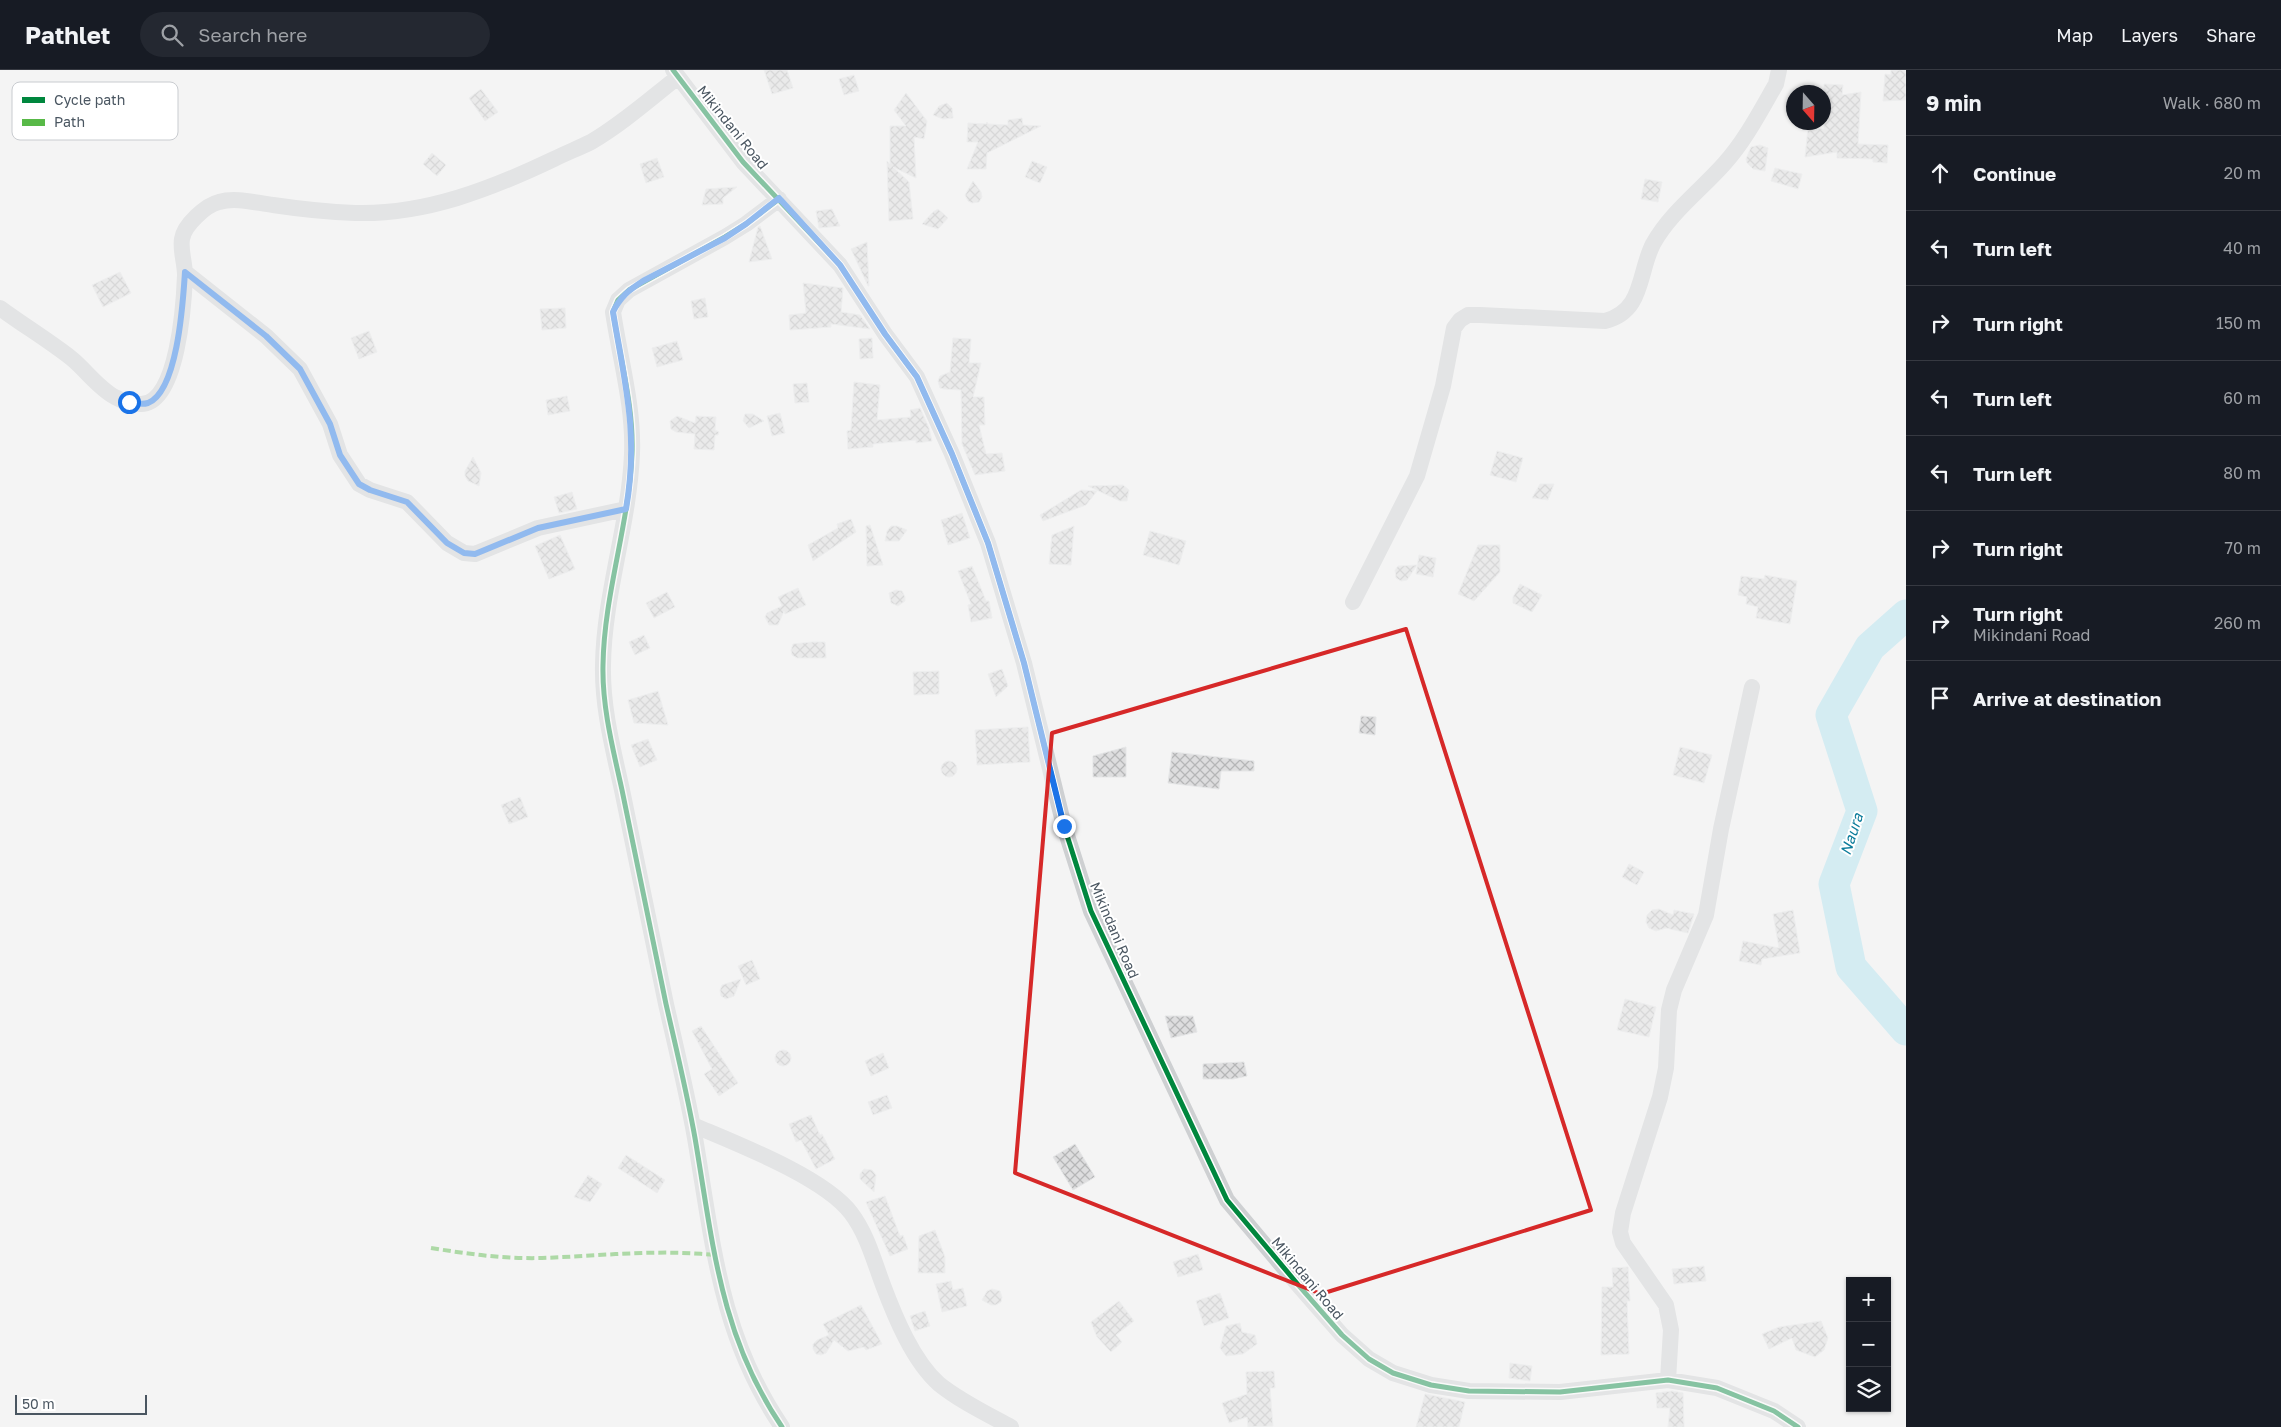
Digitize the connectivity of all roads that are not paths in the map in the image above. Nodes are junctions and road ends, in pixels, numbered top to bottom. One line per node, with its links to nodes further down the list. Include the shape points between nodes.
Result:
1 (1779, 70): 7 (street, via 1776,84 1726,163 1690,199 1653,245 1638,292 1625,313 1605,321 1474,315 1460,320 1454,328 1443,386 1416,476)
2 (675, 73): 3 (street, Mikindani Road, via 743,162); 4 (street, via 591,141 508,180 458,199 409,209 356,213 238,200 218,202 193,220 182,238)
3 (779, 198): 6 (street, via 746,224 643,281 618,300 613,312 632,434); 10 (street, Mikindani Road, via 840,265 917,377 952,454 988,543 1024,663 1064,826 1091,911 1227,1200 1342,1335 1370,1359 1393,1373 1431,1385 1469,1390 1560,1392)
4 (185, 272): 5 (street, via 174,361 159,394 150,402 141,404 112,396 72,359); 6 (street, via 266,336 300,369 330,424 340,455 359,484 407,502 447,543 464,553 475,554 538,528)
5 (0, 308)
6 (626, 509): 9 (street, via 603,664 606,706 645,907)
7 (1353, 602)
8 (1752, 687): 10 (street, via 1721,828 1706,915 1668,1010 1666,1068 1660,1097 1623,1213 1620,1232 1629,1253 1666,1305 1671,1330)
9 (693, 1125): 11 (street, via 702,1194 726,1309 734,1336 761,1396); 12 (street, via 800,1175 834,1195 851,1212 863,1231 891,1305 922,1363 938,1383)
10 (1668, 1380): 13 (street, Mikindani Road, via 1717,1388 1774,1411)
11 (782, 1427)
12 (1011, 1427)
13 (1798, 1427)

